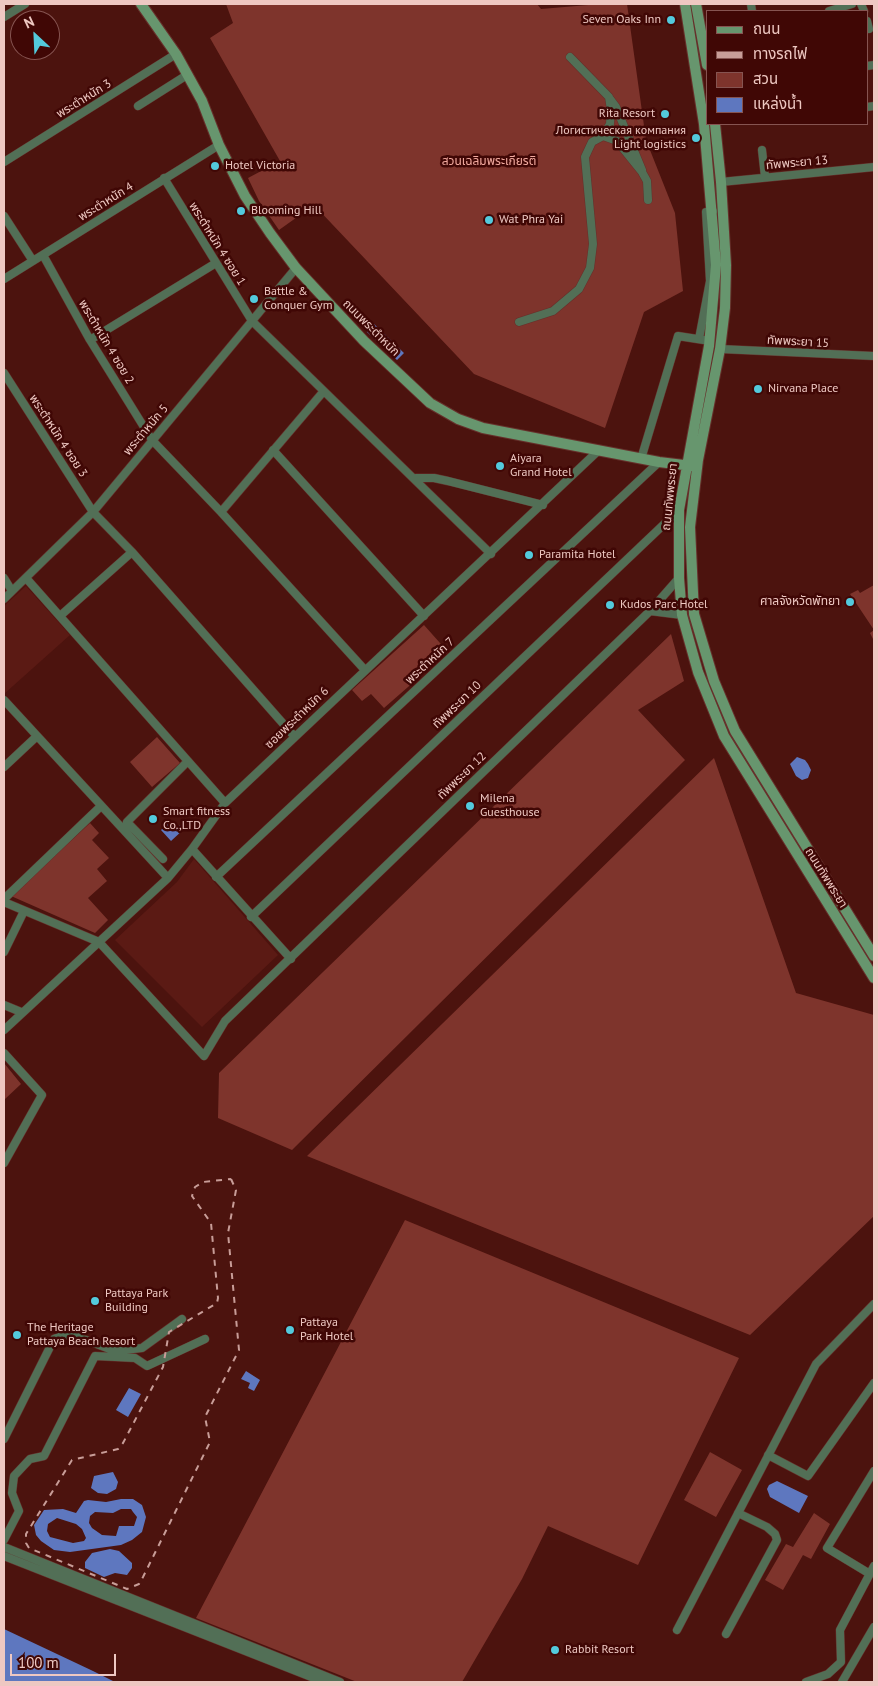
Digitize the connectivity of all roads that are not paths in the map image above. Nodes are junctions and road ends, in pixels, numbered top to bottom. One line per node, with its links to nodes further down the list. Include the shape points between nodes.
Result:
1 (25, 4): 7 (street)
2 (142, 4): 10 (main road, ถนนพระตำหนัก)
3 (685, 4): 26 (main road, ถนนทัพพระยา, via 699,87)
4 (696, 4): 8 (main road)
5 (852, 4): 6 (street)
6 (836, 10)
7 (4, 17)
8 (705, 36): 9 (main road)
9 (706, 50)
10 (176, 54): 12 (main road, ถนนพระตำหนัก); 19 (street, พระตำหนัก 3)
11 (570, 57): 13 (street)
12 (187, 75): 14 (street); 17 (main road, ถนนพระตำหนัก, via 202,101)
13 (608, 97): 16 (street, via 610,124); 21 (street, via 616,106)
14 (138, 106)
15 (715, 125): 24 (main road, ถนนทัพพระยา)
16 (603, 136): 21 (street, via 617,141); 34 (street, via 592,142 585,157 593,244 587,276 579,289 553,311)
17 (219, 145): 23 (street, พระตำหนัก 4); 31 (main road, ถนนพระตำหนัก, via 245,196)
18 (762, 150): 22 (street)
19 (4, 162)
20 (874, 167): 22 (street, ทัพพระยา 13)
21 (642, 172): 25 (street, via 647,181)
22 (765, 177): 24 (street, ทัพพระยา 13)
23 (164, 178): 28 (street, พระตำหนัก 4); 30 (street, พระตำหนัก 4 ซอย 1)
24 (721, 182): 38 (main road, ถนนทัพพระยา, via 726,265)
25 (648, 200)
26 (713, 211): 36 (street, via 706,212 710,281); 37 (main road, ถนนทัพพระยา, via 716,265)
27 (4, 216): 29 (street)
28 (43, 255): 29 (street, พระตำหนัก 4); 35 (street, พระตำหนัก 4 ซอย 2)
29 (33, 261): 32 (street, พระตำหนัก 4)
30 (216, 263): 33 (street, พระตำหนัก 4 ซอย 1); 35 (street)
31 (296, 268): 33 (street, พระตำหนัก 5); 44 (main road, ถนนพระตำหนัก, via 364,341 430,403 458,419 483,428)
32 (4, 279)
33 (252, 321): 41 (street, พระตำหนัก 4 ซอย 1); 42 (street, พระตำหนัก 5)
34 (519, 322)
35 (90, 340): 42 (street, พระตำหนัก 4 ซอย 2)
36 (699, 340): 37 (street); 45 (street, via 678,336)
37 (710, 341): 47 (main road, ถนนทัพพระยา)
38 (720, 349): 39 (street, ทัพพระยา 15); 48 (main road, ถนนทัพพระยา)
39 (874, 356)
40 (4, 373): 52 (street, พระตำหนัก 4 ซอย 3)
41 (323, 392): 43 (street); 49 (street, พระตำหนัก 4 ซอย 1)
42 (152, 440): 52 (street, พระตำหนัก 5); 53 (street, พระตำหนัก 4 ซอย 2)
43 (273, 450): 53 (street); 66 (street)
44 (600, 450): 45 (main road, ถนนพระตำหนัก); 50 (street, ซอยพระตำหนัก 6)
45 (641, 459): 46 (main road, ถนนพระตำหนัก)
46 (659, 462): 47 (main road, ถนนพระตำหนัก); 83 (street, พระตำหนัก 7)
47 (685, 465): 48 (main road, ถนนพระตำหนัก); 51 (main road, ถนนทัพพระยา)
48 (697, 466): 54 (main road, ถนนทัพพระยา)
49 (416, 478): 50 (street, via 434,478); 57 (street, พระตำหนัก 4 ซอย 1)
50 (543, 505): 57 (street, ซอยพระตำหนัก 6)
51 (679, 510): 55 (main road, ถนนทัพพระยา); 87 (street, ทัพพระยา 10)
52 (93, 512): 56 (street, พระตำหนัก 4 ซอย 3); 59 (street, พระตำหนัก 5)
53 (221, 512): 68 (street, พระตำหนัก 4 ซอย 2)
54 (690, 527): 55 (main road); 67 (main road, ถนนทัพพระยา, via 694,614)
55 (678, 528): 60 (main road, ถนนทัพพระยา)
56 (132, 552): 65 (street); 73 (street, พระตำหนัก 4 ซอย 3)
57 (491, 554): 66 (street, ซอยพระตำหนัก 6)
58 (4, 578): 61 (street)
59 (26, 578): 61 (street, พระตำหนัก 5); 65 (street)
60 (679, 578): 63 (street, ทัพพระยา 12); 64 (main road, ถนนทัพพระยา)
61 (12, 591): 62 (street, พระตำหนัก 5)
62 (4, 599)
63 (650, 610): 64 (street); 91 (street, ทัพพระยา 12)
64 (682, 615): 69 (main road, ถนนทัพพระยา)
65 (60, 616): 75 (street)
66 (424, 616): 68 (street, ซอยพระตำหนัก 6)
67 (711, 668): 69 (main road); 70 (main road, ถนนทัพพระยา)
68 (364, 670): 73 (street, ซอยพระตำหนัก 6)
69 (698, 672): 71 (main road, ถนนทัพพระยา)
70 (714, 681): 71 (main road); 79 (main road, ถนนทัพพระยา, via 735,731)
71 (702, 685): 80 (main road, ถนนทัพพระยา, via 724,736)
72 (4, 700): 74 (street)
73 (294, 736): 77 (street, ซอยพระตำหนัก 6)
74 (36, 738): 76 (street); 78 (street)
75 (188, 762): 77 (street); 82 (street, via 126,822)
76 (4, 767)
77 (225, 803): 81 (street, ซอยพระตำหนัก 6)
78 (101, 806): 84 (street); 85 (street)
79 (798, 836): 80 (main road); 90 (main road, ถนนทัพพระยา)
80 (789, 843): 92 (main road, ถนนทัพพระยา)
81 (192, 849): 83 (street); 84 (street, ซอยพระตำหนัก 6)
82 (163, 859)
83 (216, 877): 87 (street)
84 (168, 878): 88 (street, ซอยพระตำหนัก 6)
85 (4, 901): 86 (street)
86 (24, 911): 88 (street); 89 (street)
87 (251, 917): 91 (street)
88 (99, 942): 91 (street, ทัพพระยา 12, via 204,1056 225,1021); 94 (street, ซอยพระตำหนัก 6)
89 (4, 952)
90 (874, 956)
91 (291, 959)
92 (874, 978)
93 (4, 1005): 94 (street)
94 (21, 1012): 95 (street, ซอยพระตำหนัก 6)
95 (4, 1030)
96 (4, 1053): 97 (street, via 42,1095)
97 (4, 1163)
98 (874, 1304): 103 (street, via 816,1364)
99 (182, 1319): 102 (street, via 142,1348 115,1351 78,1337 54,1339)
100 (204, 1339): 106 (street, via 147,1366 135,1358 95,1356 44,1456 30,1459 14,1476 12,1493 20,1511)
101 (874, 1383): 103 (street, via 808,1476)
102 (4, 1439)
103 (768, 1455): 105 (street)
104 (874, 1471): 109 (street, via 826,1548)
105 (738, 1513): 111 (street); 112 (street, via 767,1527 777,1540)
106 (4, 1540)
107 (4, 1547): 114 (street)
108 (4, 1556): 113 (street)
109 (872, 1570): 115 (street, via 840,1630 841,1662 828,1674)
110 (874, 1627): 116 (street)
111 (677, 1630)
112 (726, 1634)
113 (324, 1682)
114 (340, 1682)
115 (806, 1682)
116 (842, 1682)

